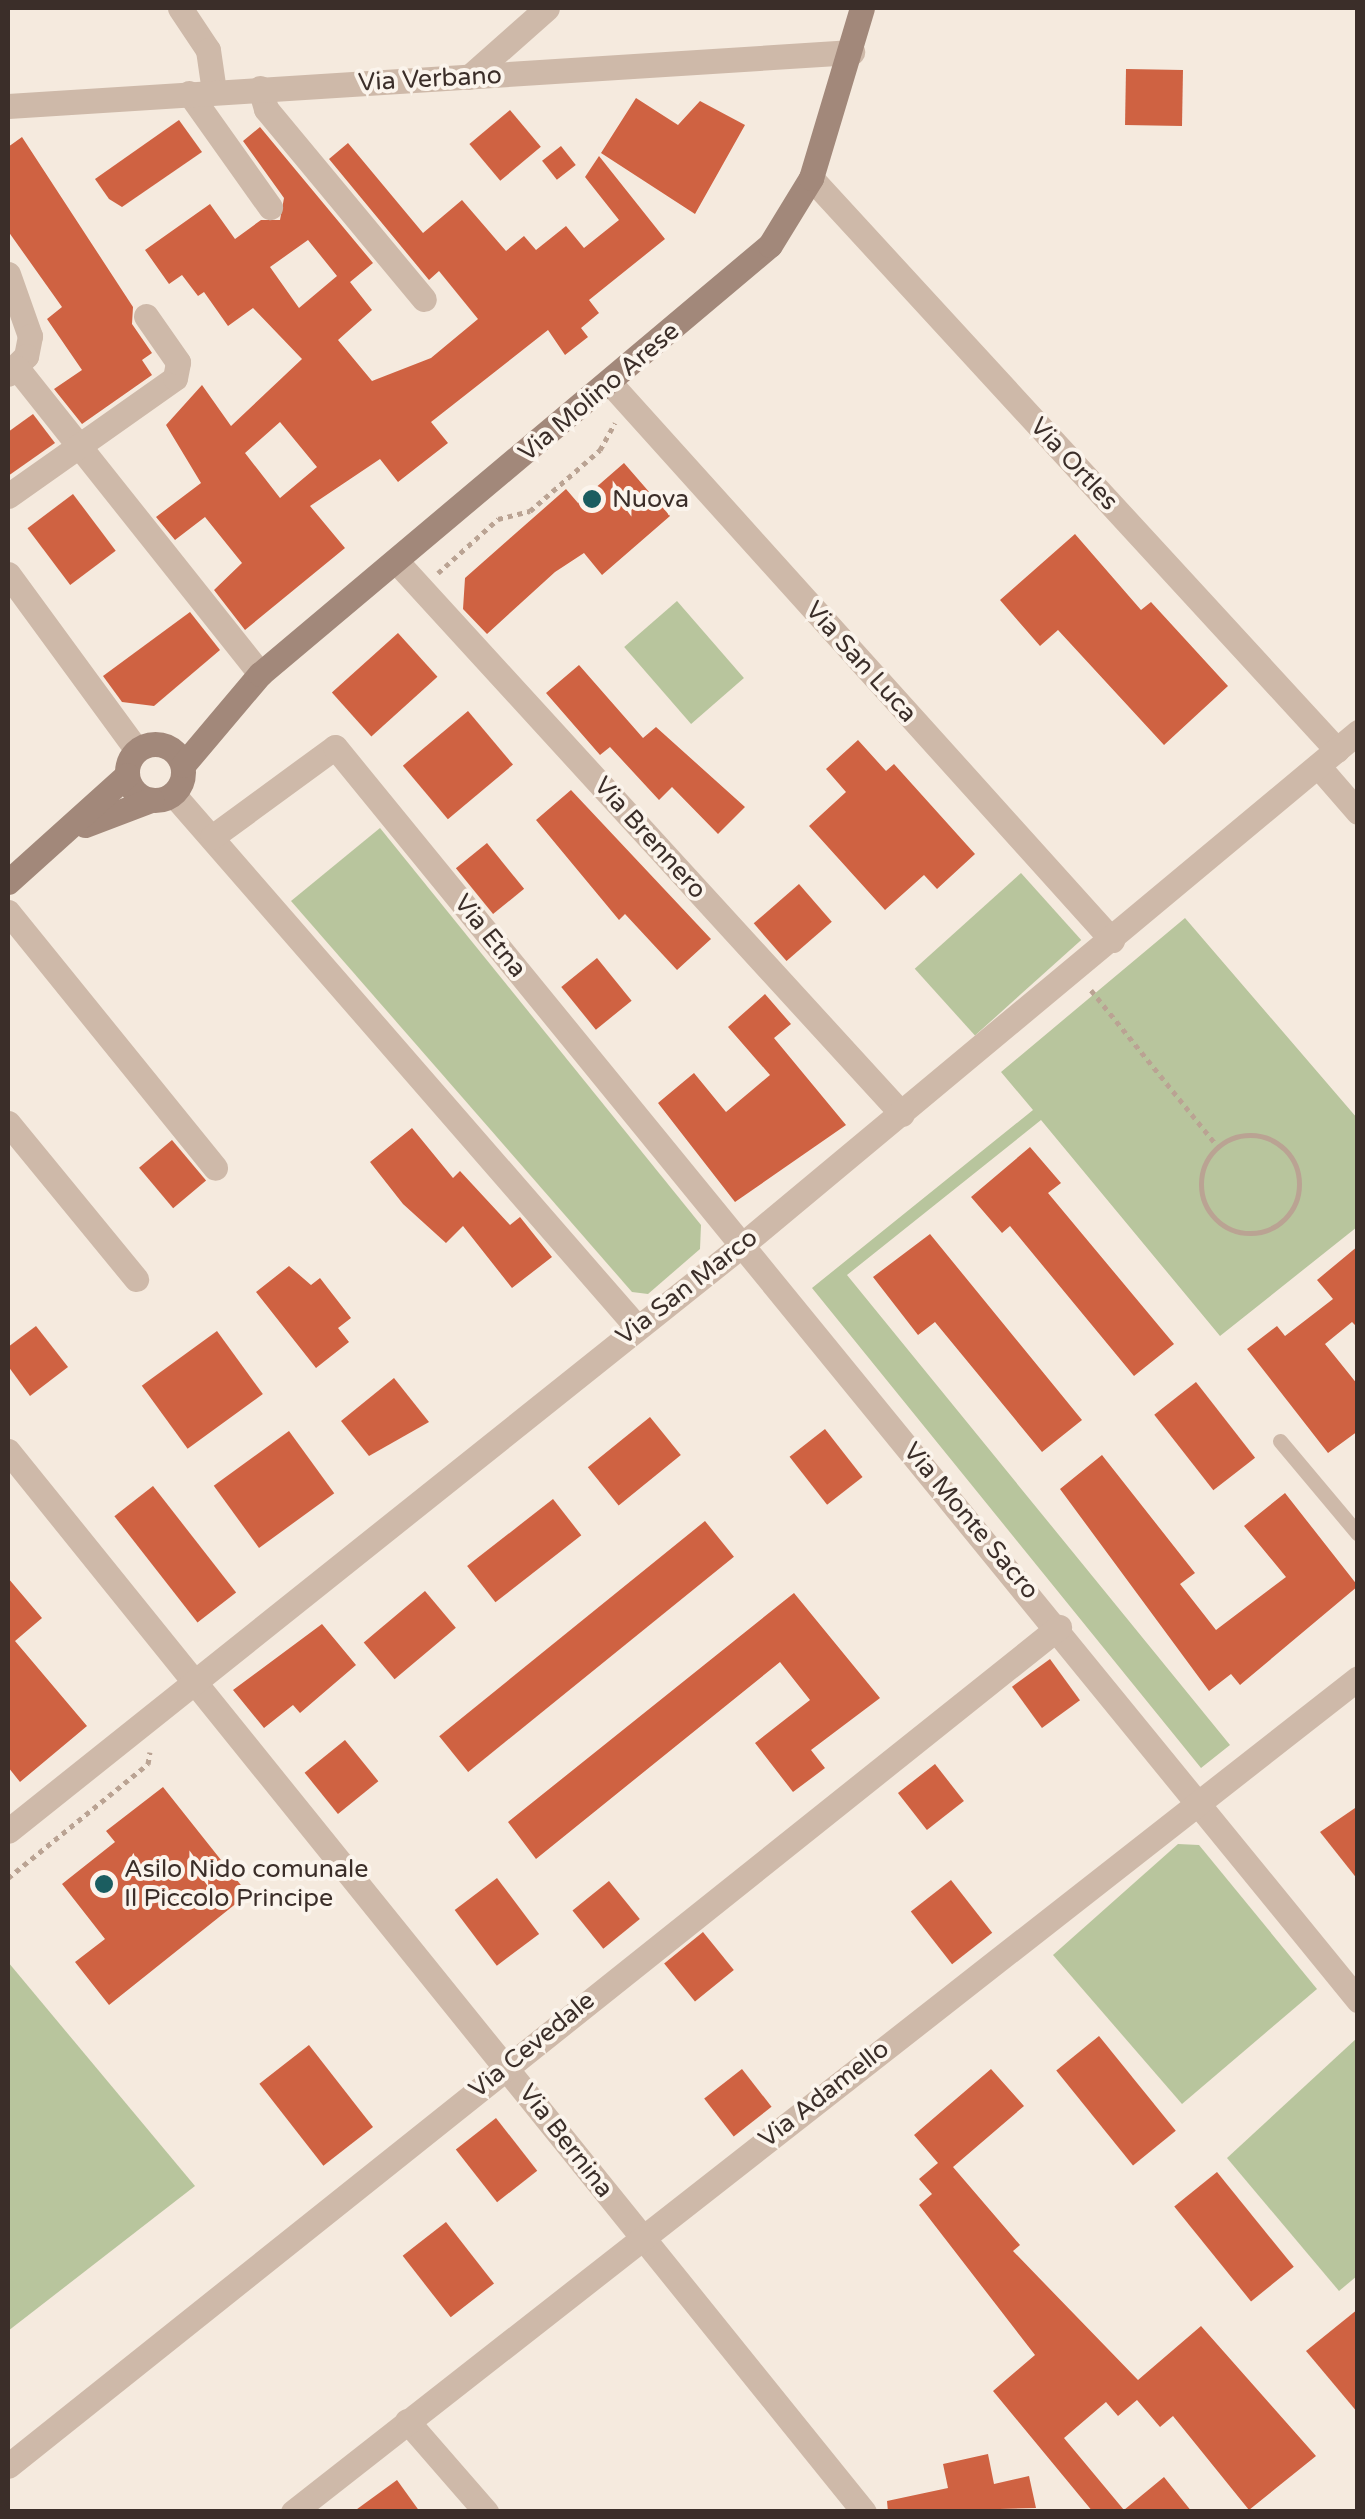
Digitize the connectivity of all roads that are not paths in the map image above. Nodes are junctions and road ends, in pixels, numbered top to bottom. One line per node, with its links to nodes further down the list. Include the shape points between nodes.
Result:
1 (180, 8): 7 (street, via 208,50)
2 (548, 8): 5 (street)
3 (862, 8): 4 (street, Via Molino Arese)
4 (852, 52): 5 (street, Via Verbano); 9 (street, Via Molino Arese)
5 (469, 77): 6 (street, Via Verbano)
6 (260, 88): 7 (street, Via Verbano); 12 (street, via 266,109)
7 (202, 92): 8 (street, Via Verbano); 10 (street)
8 (8, 106)
9 (811, 178): 15 (street, Via Molino Arese, via 770,245); 25 (street, Via Ortles)
10 (270, 206)
11 (8, 274): 14 (street, via 28,319)
12 (424, 299)
13 (146, 316): 16 (street, via 179,374)
14 (12, 371): 16 (street)
15 (610, 382): 18 (street, Via Molino Arese); 34 (street, Via San Luca)
16 (78, 448): 17 (street); 20 (street)
17 (8, 496)
18 (397, 562): 20 (street, Via Molino Arese); 35 (street, Via Brennero)
19 (8, 574): 24 (street)
20 (260, 674): 21 (street, Via Molino Arese)
21 (231, 703): 23 (street, Via Molino Arese); 26 (street, Via Molino Arese)
22 (1358, 732): 25 (street, Via San Marco)
23 (164, 744): 24 (street, Via Molino Arese); 26 (street)
24 (137, 750): 27 (street)
25 (1328, 758): 29 (street, Via Ortles); 34 (street, Via San Marco)
26 (184, 765): 28 (street, Via Molino Arese)
27 (127, 775): 28 (street); 30 (street)
28 (162, 797): 30 (street); 31 (street)
29 (1358, 812)
30 (76, 828): 32 (street)
31 (212, 838): 38 (street, Via Etna, via 335,747); 40 (street)
32 (8, 882)
33 (8, 912): 37 (street)
34 (1112, 940): 35 (street, Via San Marco)
35 (902, 1114): 38 (street, Via San Marco)
36 (8, 1123): 39 (street)
37 (215, 1168)
38 (742, 1245): 40 (street, Via San Marco); 44 (street, Via Monte Sacro)
39 (136, 1279)
40 (636, 1326): 45 (street, Via San Marco)
41 (1280, 1441): 43 (lane)
42 (8, 1451): 45 (street, Via Bernina)
43 (1358, 1534)
44 (1059, 1627): 47 (street, Via Monte Sacro); 50 (street, Via Cevedale)
45 (193, 1678): 48 (street, Via San Marco); 50 (street, Via Bernina)
46 (1358, 1678): 47 (street, Via Adamello)
47 (1195, 1802): 49 (street, Via Monte Sacro); 51 (street, Via Adamello)
48 (8, 1831)
49 (1358, 2000)
50 (507, 2065): 51 (street, Via Bernina); 53 (street, Via Cevedale)
51 (641, 2238): 52 (street, Via Adamello); 56 (street, Via Bernina)
52 (407, 2421): 54 (street, Via Adamello); 55 (street)
53 (8, 2466)
54 (293, 2512)
55 (486, 2512)
56 (864, 2512)

